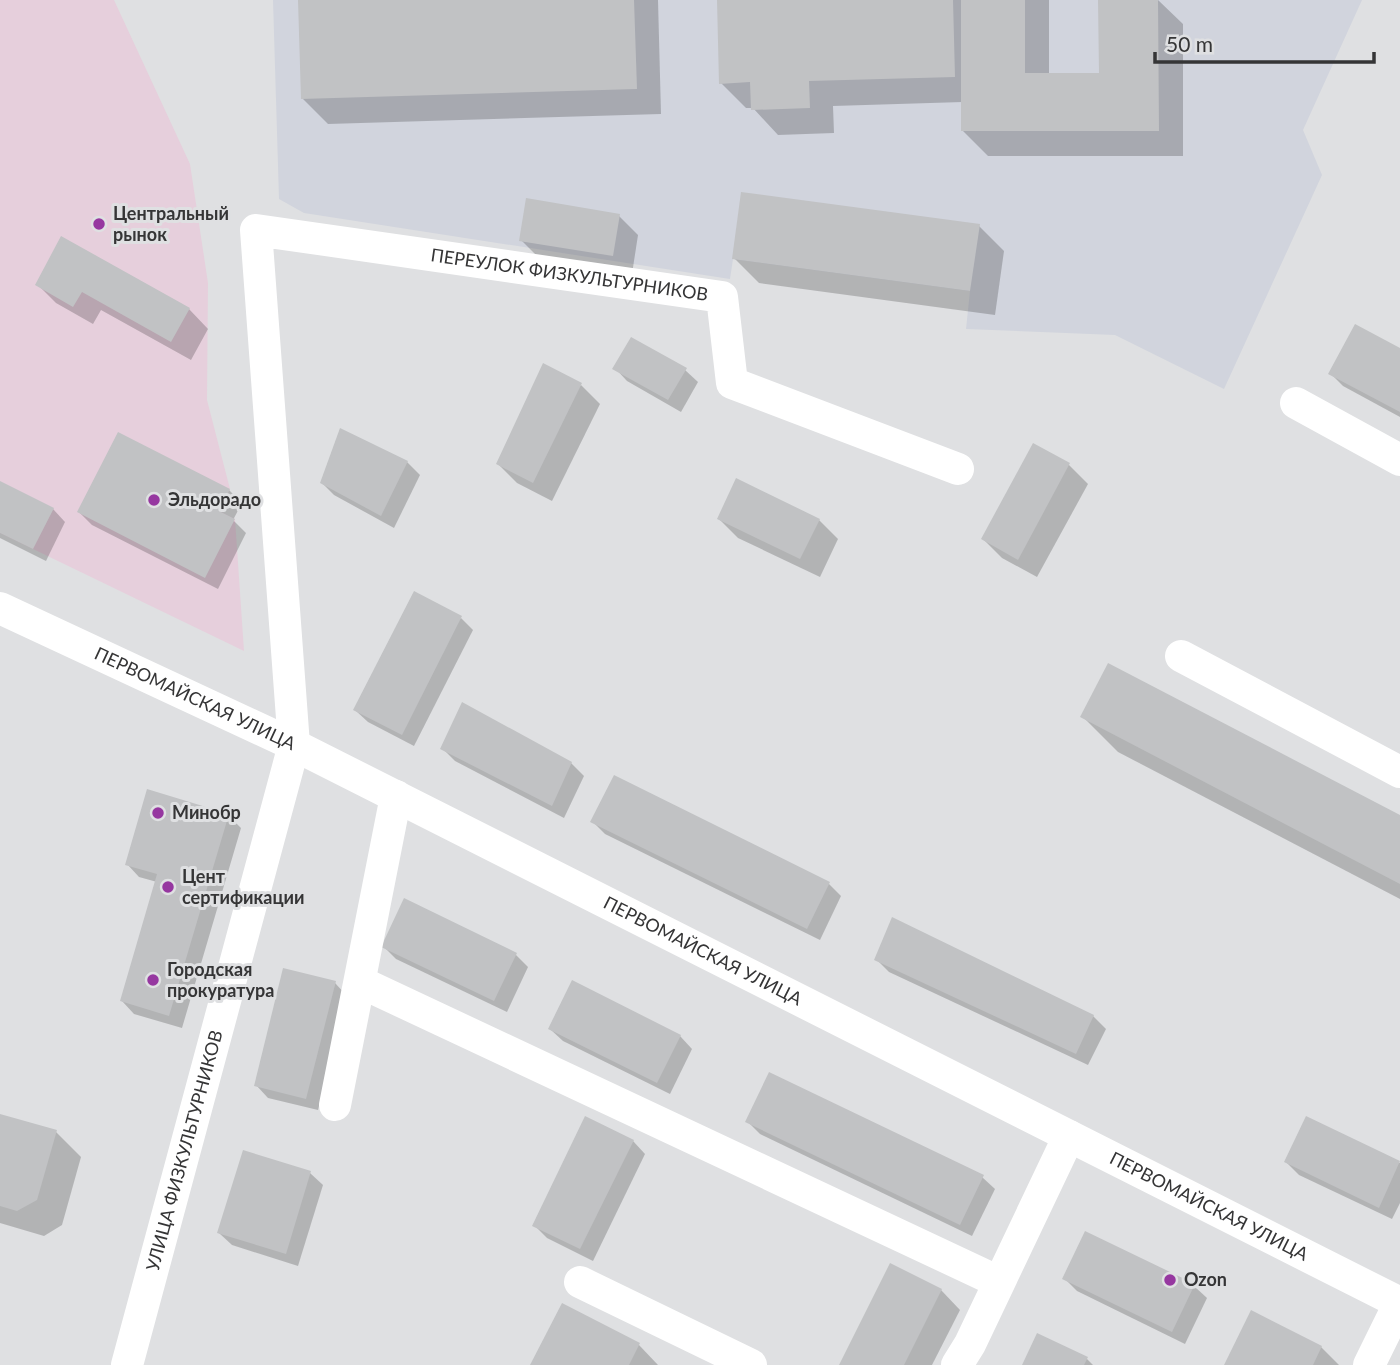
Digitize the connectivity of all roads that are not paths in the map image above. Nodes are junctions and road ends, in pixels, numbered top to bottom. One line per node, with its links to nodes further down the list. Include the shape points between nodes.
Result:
1 (256, 230): 4 (street, ПЕРЕУЛОК ФИЗКУЛЬТУРНИКОВ, via 722,297 732,383); 7 (street, УЛИЦА ФИЗКУЛЬТУРНИКОВ)
2 (1296, 403): 3 (street)
3 (1400, 460)
4 (958, 469)
5 (0, 608): 7 (street, ПЕРВОМАЙСКАЯ УЛИЦА)
6 (1181, 656): 8 (street)
7 (294, 745): 9 (street, ПЕРВОМАЙСКАЯ УЛИЦА); 16 (street, УЛИЦА ФИЗКУЛЬТУРНИКОВ)
8 (1400, 772)
9 (397, 796): 10 (street); 12 (street, ПЕРВОМАЙСКАЯ УЛИЦА)
10 (360, 982): 11 (street); 14 (street)
11 (335, 1105)
12 (1069, 1136): 14 (street); 15 (street, ПЕРВОМАЙСКАЯ УЛИЦА)
13 (580, 1282): 17 (street)
14 (999, 1282): 18 (street)
15 (1400, 1303): 19 (street)
16 (127, 1365)
17 (751, 1365)
18 (957, 1365)
19 (1369, 1365)

